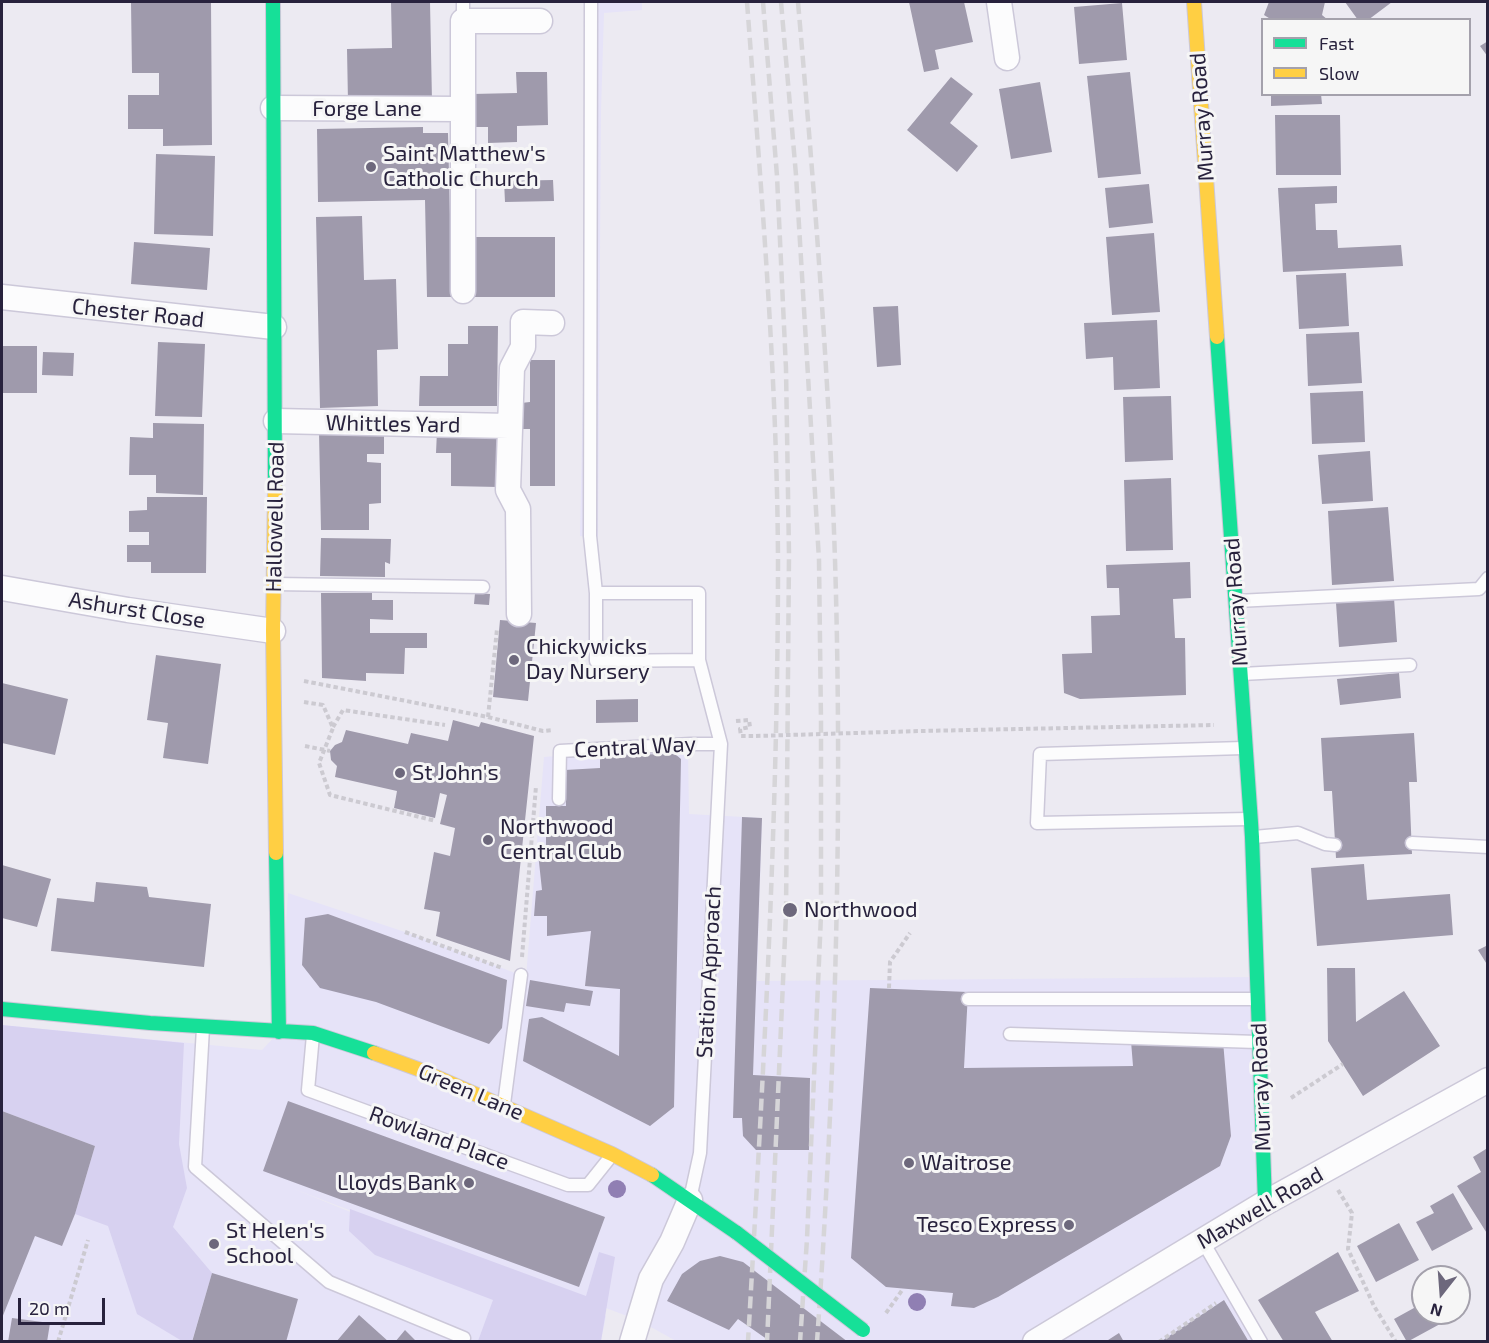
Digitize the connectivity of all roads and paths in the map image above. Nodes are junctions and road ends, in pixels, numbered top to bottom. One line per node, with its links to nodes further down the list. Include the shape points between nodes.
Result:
1 (273, 2): 8 (street, Hallowell Road)
2 (591, 2): 20 (lane, via 590,536)
3 (999, 2): 7 (street)
4 (1194, 2): 21 (street, Murray Road)
5 (463, 11): 6 (street); 9 (street)
6 (540, 21)
7 (1007, 58)
8 (273, 108): 9 (street, Forge Lane); 13 (street, Hallowell Road)
9 (462, 109): 10 (street)
10 (463, 291)
11 (2, 297): 13 (street, Chester Road)
12 (552, 323): 15 (street, via 523,322 523,346 512,368)
13 (274, 327): 14 (street, Hallowell Road)
14 (276, 422): 15 (street, Whittles Yard); 17 (street, Hallowell Road)
15 (509, 426): 22 (street, via 508,490 518,509)
16 (1488, 578): 21 (lane, via 1479,589)
17 (274, 584): 18 (lane); 23 (street, Hallowell Road)
18 (483, 587)
19 (2, 588): 23 (street, Ashurst Close)
20 (596, 593): 24 (lane, Station Approach, via 699,593); 24 (lane, via 596,661)
21 (1236, 601): 26 (street, Murray Road)
22 (519, 614): 29 (path, via 499,614)
23 (273, 631): 27 (street, Hallowell Road)
24 (699, 660): 37 (lane, Station Approach)
25 (1410, 665): 26 (lane)
26 (1240, 674): 31 (street, Murray Road)
27 (274, 675): 28 (street, Hallowell Road); 29 (path)
28 (274, 697): 32 (path, via 323,705); 55 (street, Hallowell Road)
29 (488, 717): 35 (path)
30 (445, 725): 32 (path, via 343,710)
31 (1243, 725): 33 (path, bridge, via 741,736 740,729 750,727 749,720 734,721); 38 (street, Murray Road)
32 (333, 728): 42 (path, via 319,763 330,795)
33 (734, 728)
34 (555, 730): 35 (path)
35 (543, 731): 36 (path)
36 (542, 742)
37 (721, 744): 40 (lane, Central Way, via 560,751); 65 (lane, Station Approach, via 700,1154)
38 (1245, 748): 41 (street, Murray Road); 41 (lane, via 1040,754 1037,823)
39 (537, 778): 49 (path)
40 (559, 799)
41 (1250, 819): 43 (street, Murray Road)
42 (436, 821)
43 (1252, 837): 45 (lane, via 1298,833); 52 (street, Murray Road)
44 (1412, 843): 46 (lane)
45 (1335, 845)
46 (1488, 847)
47 (405, 932): 49 (path)
48 (910, 933): 50 (path, via 890,962)
49 (521, 975): 61 (lane)
50 (889, 988)
51 (968, 999): 52 (lane)
52 (1258, 999): 58 (street, Murray Road)
53 (2, 1009): 54 (street, Green Lane)
54 (203, 1027): 55 (street, Green Lane); 72 (lane, via 195,1167 329,1282 464,1338)
55 (279, 1032): 56 (street, Green Lane)
56 (313, 1033): 61 (street, Green Lane, via 418,1068); 63 (lane, Rowland Place, via 308,1089 568,1185 588,1185)
57 (1010, 1034): 58 (lane)
58 (1258, 1042): 62 (street, Murray Road)
59 (1343, 1064): 62 (path)
60 (1488, 1080): 64 (street, Maxwell Road)
61 (504, 1105): 63 (street, Green Lane)
62 (1262, 1118): 66 (street, Murray Road)
63 (612, 1154): 65 (street, Green Lane)
64 (1326, 1169): 66 (street, Maxwell Road); 77 (path, via 1352,1213 1348,1249)
65 (690, 1200): 70 (street, Green Lane, bridge); 73 (street, via 651,1279)
66 (1266, 1203): 68 (street, Maxwell Road)
67 (88, 1240): 71 (path)
68 (1202, 1240): 69 (lane); 74 (street, Maxwell Road)
69 (1231, 1292): 75 (path); 76 (lane)
70 (867, 1332)
71 (58, 1341)
72 (462, 1341)
73 (634, 1341)
74 (1035, 1341)
75 (1160, 1341)
76 (1261, 1341)
77 (1395, 1341)

